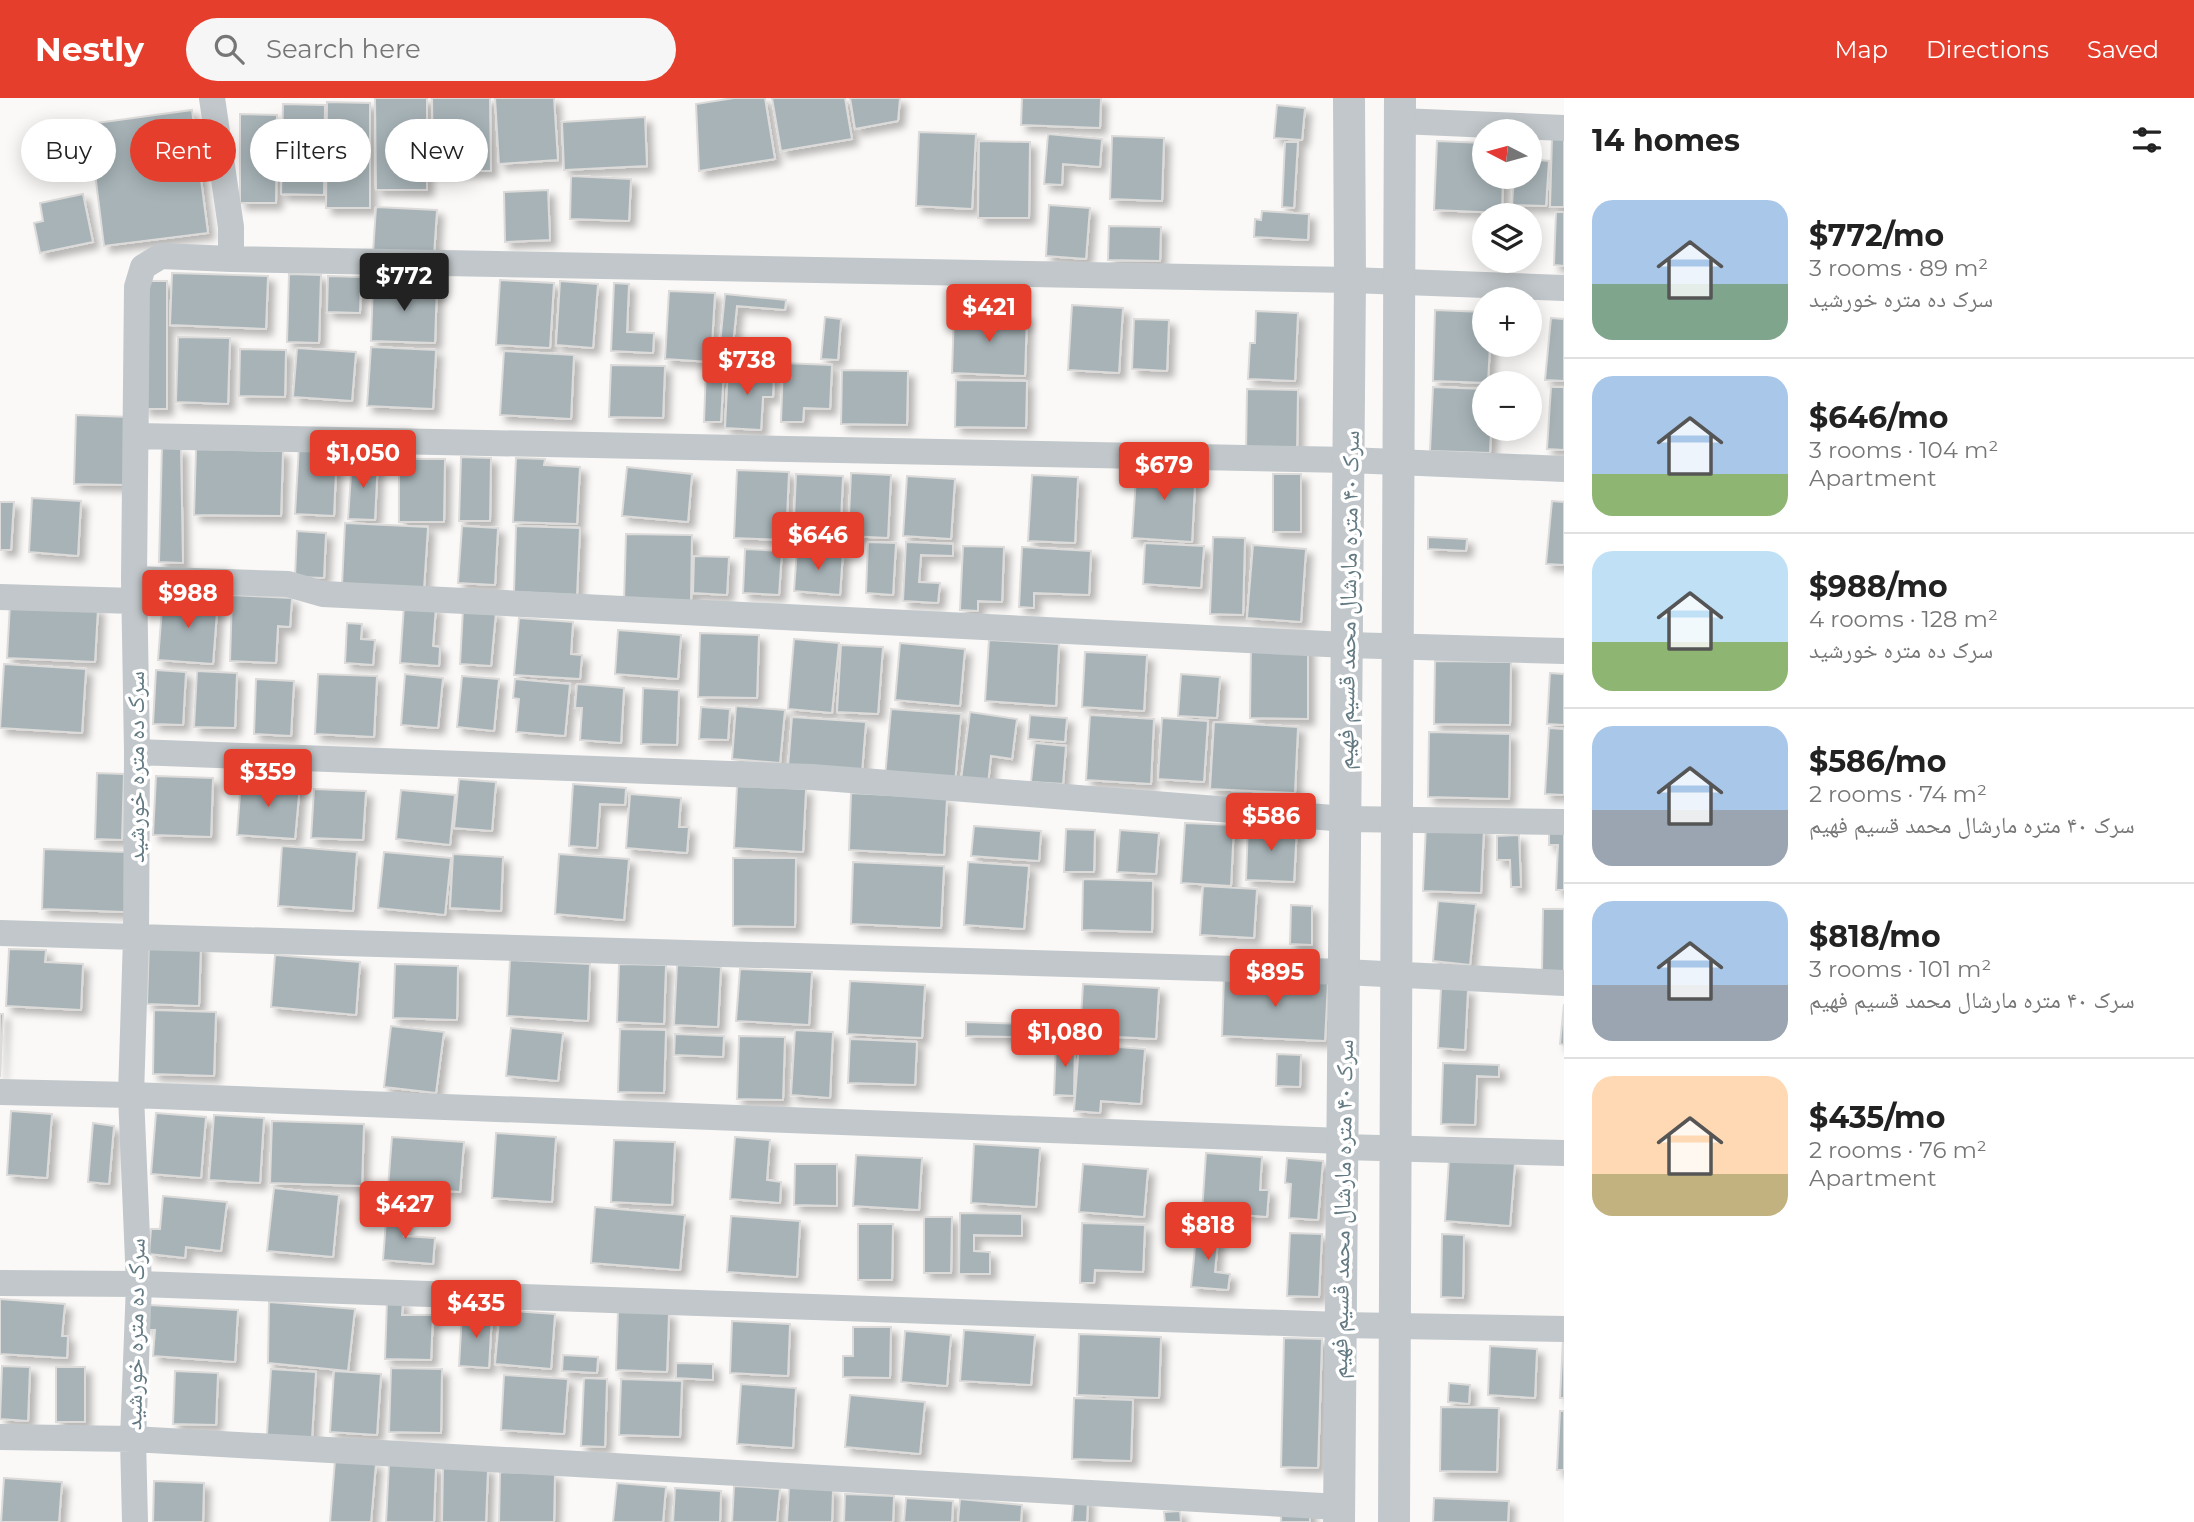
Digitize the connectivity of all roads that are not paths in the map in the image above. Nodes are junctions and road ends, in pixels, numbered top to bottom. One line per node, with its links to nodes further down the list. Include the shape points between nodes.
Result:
1 (212, 98): 5 (street)
2 (1349, 98): 6 (street, سرک ۴۰ متره مارشال محمد قسیم فهیم)
3 (1400, 110): 4 (street); 7 (street, سرک ۴۰ متره مارشال محمد قسیم فهیم)
4 (1564, 128)
5 (232, 259): 6 (street); 9 (street, سرک ده متره خورشید, via 161,256 143,267 137,288)
6 (1350, 280): 7 (street); 10 (street, سرک ۴۰ متره مارشال محمد قسیم فهیم)
7 (1399, 281): 8 (street); 11 (street, سرک ۴۰ متره مارشال محمد قسیم فهیم)
8 (1564, 288)
9 (136, 436): 10 (street); 13 (street, سرک ده متره خورشید)
10 (1349, 460): 11 (street); 15 (street, سرک ۴۰ متره مارشال محمد قسیم فهیم)
11 (1398, 462): 12 (street); 16 (street, سرک ۴۰ متره مارشال محمد قسیم فهیم)
12 (1564, 469)
13 (134, 590): 14 (street); 15 (street, via 288,584 323,594); 18 (street, سرک ده متره خورشید)
14 (0, 597)
15 (1347, 645): 16 (street); 19 (street, سرک ۴۰ متره مارشال محمد قسیم فهیم)
16 (1398, 646): 17 (street); 20 (street, سرک ۴۰ متره مارشال محمد قسیم فهیم)
17 (1564, 651)
18 (137, 752): 19 (street, via 812,777); 23 (street, سرک ده متره خورشید)
19 (1346, 819): 20 (street); 24 (street, سرک ۴۰ متره مارشال محمد قسیم فهیم)
20 (1397, 819): 21 (street); 25 (street, سرک ۴۰ متره مارشال محمد قسیم فهیم)
21 (1564, 822)
22 (0, 933): 23 (street)
23 (136, 938): 24 (street); 28 (street, سرک ده متره خورشید)
24 (1344, 972): 25 (street); 29 (street, سرک ۴۰ متره مارشال محمد قسیم فهیم)
25 (1396, 974): 26 (street); 30 (street, سرک ۴۰ متره مارشال محمد قسیم فهیم)
26 (1564, 984)
27 (0, 1093): 28 (street)
28 (131, 1095): 29 (street); 33 (street, سرک ده متره خورشید)
29 (1342, 1144): 30 (street); 34 (street, سرک ۴۰ متره مارشال محمد قسیم فهیم)
30 (1396, 1148): 31 (street); 35 (street, سرک ۴۰ متره مارشال محمد قسیم فهیم)
31 (1564, 1153)
32 (0, 1283): 33 (street)
33 (139, 1284): 34 (street); 38 (street, سرک ده متره خورشید)
34 (1341, 1325): 35 (street); 39 (street, سرک ۴۰ متره مارشال محمد قسیم فهیم)
35 (1395, 1326): 36 (street); 41 (street, سرک ۴۰ متره مارشال محمد قسیم فهیم)
36 (1564, 1329)
37 (0, 1437): 38 (street)
38 (133, 1438): 39 (street); 40 (street, سرک ده متره خورشید)
39 (1339, 1514)
40 (135, 1522)
41 (1394, 1522)

